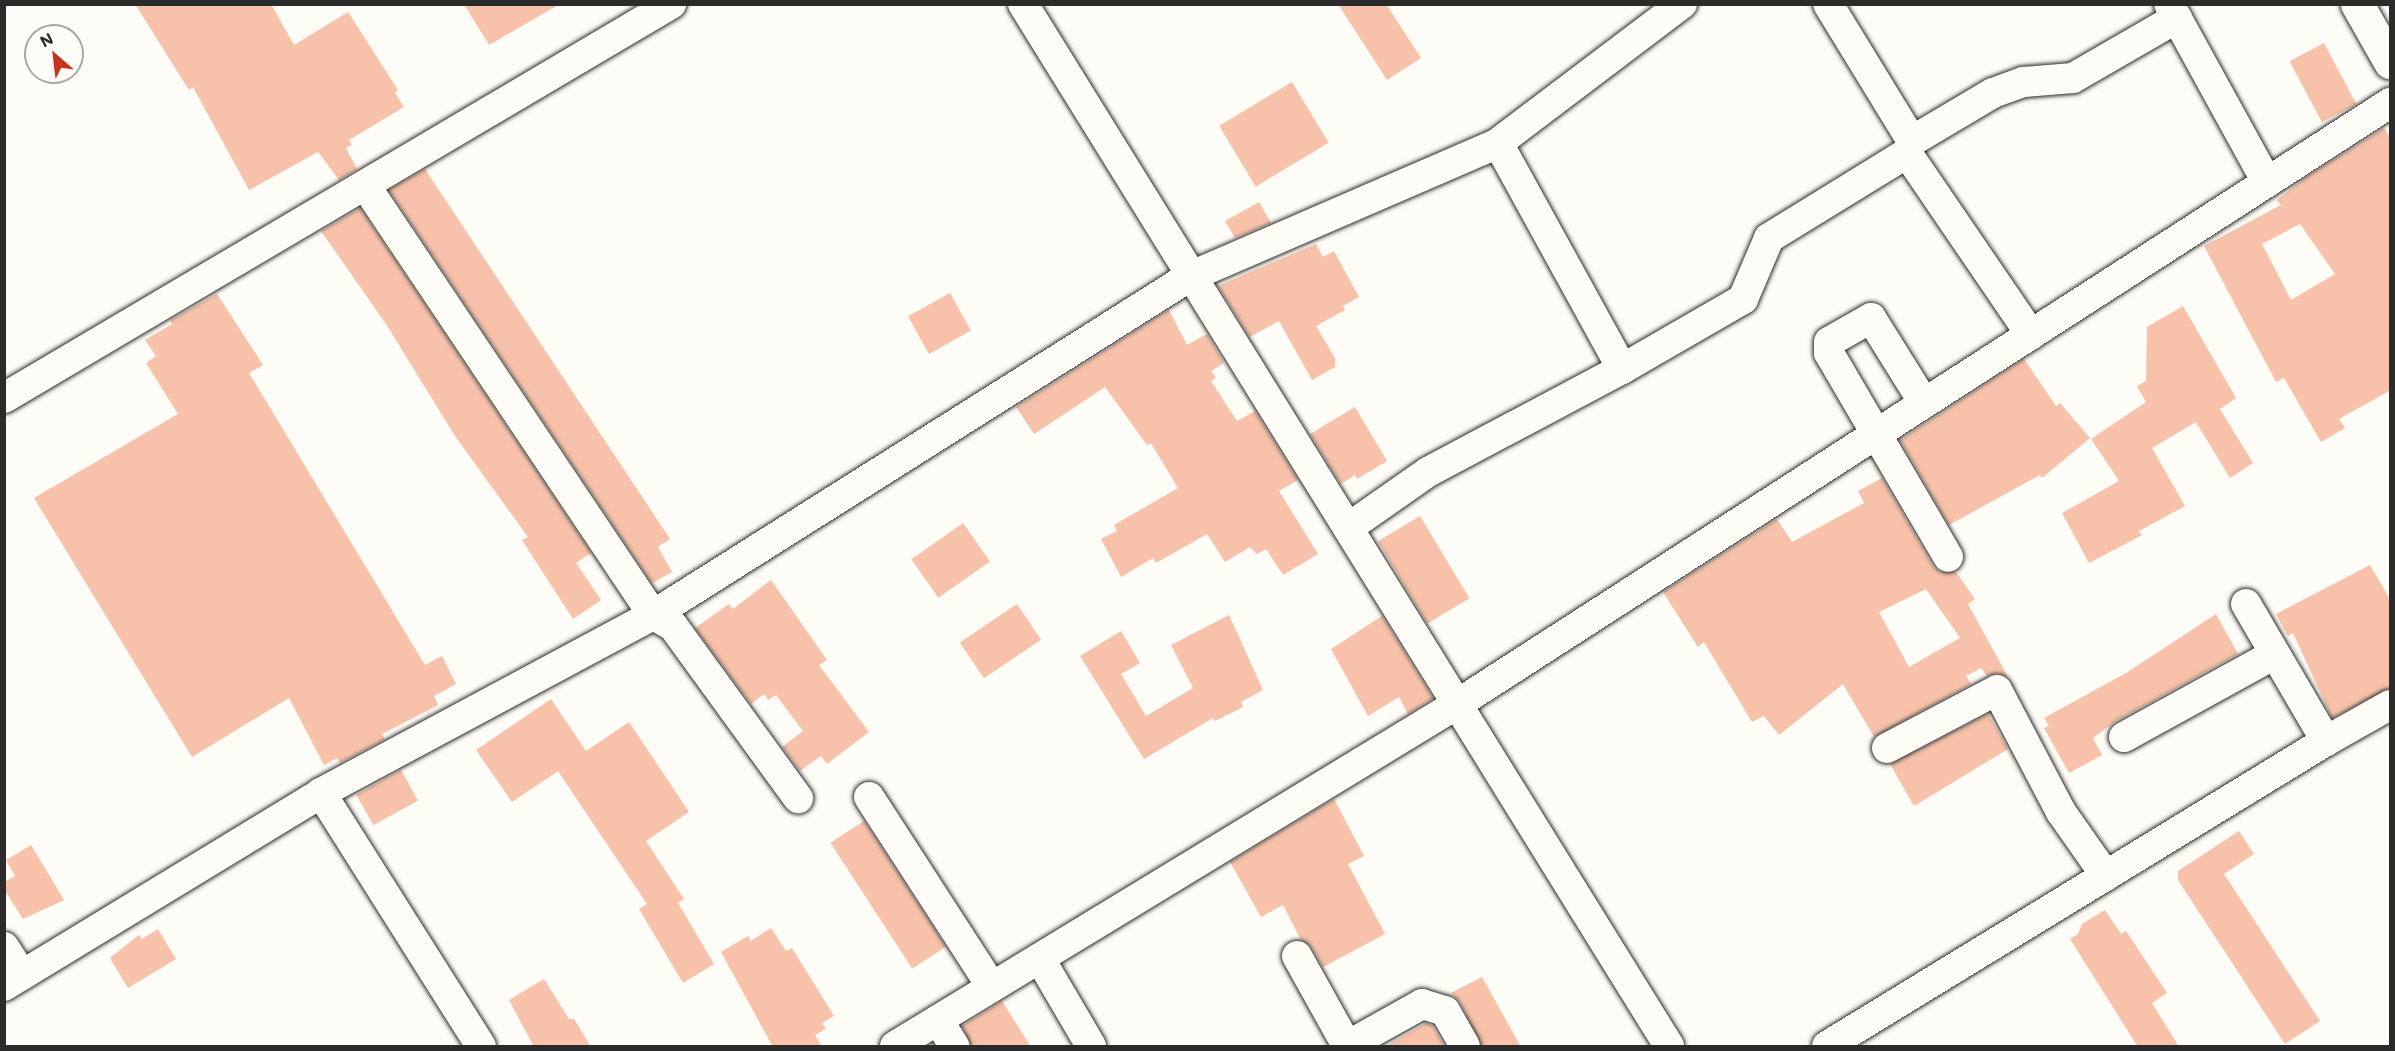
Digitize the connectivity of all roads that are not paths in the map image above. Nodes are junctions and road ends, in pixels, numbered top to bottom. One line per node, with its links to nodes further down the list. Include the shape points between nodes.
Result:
1 (671, 4): 12 (street)
2 (1023, 4): 13 (street)
3 (1682, 4): 9 (street)
4 (1828, 4): 10 (street)
5 (2357, 4): 7 (street)
6 (2173, 11): 10 (street, via 2073,78 2024,82 1993,93); 11 (street)
7 (2391, 62)
8 (2391, 103): 11 (street)
9 (1498, 143): 13 (street); 15 (street)
10 (1910, 147): 14 (street); 15 (street, via 1769,237 1743,299)
11 (2267, 182): 14 (street)
12 (365, 185): 16 (street); 22 (street)
13 (1189, 277): 19 (street); 22 (street)
14 (2031, 335): 17 (street)
15 (1622, 369): 19 (street, via 1428,472)
16 (4, 398)
17 (1924, 403): 18 (street); 18 (street, via 1871,318 1829,342 1829,353)
18 (1876, 435): 20 (street); 24 (street)
19 (1347, 528): 24 (street)
20 (1948, 557)
21 (2246, 604): 23 (street)
22 (653, 615): 29 (street); 31 (street, via 673,626)
23 (2275, 654): 26 (street); 27 (street)
24 (1459, 703): 35 (street); 44 (street)
25 (2391, 705): 27 (street)
26 (2124, 737)
27 (2326, 741): 32 (street)
28 (1887, 748): 32 (street, via 1997,690 2061,812)
29 (321, 793): 36 (street); 39 (street)
30 (868, 797): 37 (street)
31 (798, 798)
32 (2106, 876): 45 (street)
33 (4, 947): 36 (street)
34 (1297, 956): 43 (street, via 1347,1047 1422,1004 1445,1011)
35 (1040, 958): 37 (street); 42 (street)
36 (13, 980)
37 (992, 987): 38 (street)
38 (938, 1020): 40 (street); 41 (street)
39 (481, 1047)
40 (895, 1047)
41 (954, 1047)
42 (1091, 1047)
43 (1465, 1047)
44 (1669, 1047)
45 (1827, 1047)

